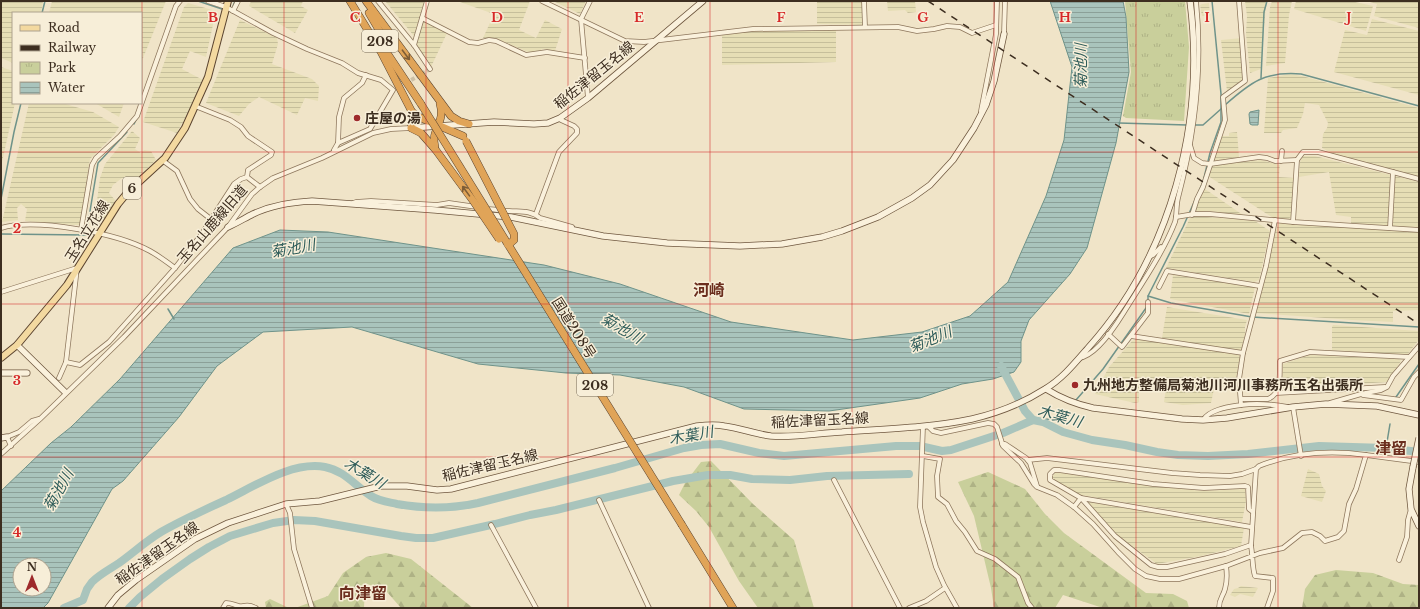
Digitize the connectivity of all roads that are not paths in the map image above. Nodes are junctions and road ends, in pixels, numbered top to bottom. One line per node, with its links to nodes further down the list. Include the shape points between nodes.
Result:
1 (180, 1): 34 (street)
2 (208, 1): 19 (street)
3 (238, 1): 20 (street)
4 (350, 1): 37 (highway, via 381,52)
5 (353, 1): 31 (highway, 国道208号 / 208)
6 (362, 1): 31 (highway, 国道208号 / 208)
7 (366, 1): 33 (highway, one-way to 33)
8 (378, 1): 27 (street)
9 (427, 1): 21 (street)
10 (542, 1): 22 (street)
11 (590, 1): 22 (street)
12 (702, 1): 26 (main road, 稲佐津留玉名線)
13 (864, 1): 24 (street)
14 (997, 1): 23 (street)
15 (1005, 1): 25 (street)
16 (1190, 1): 73 (main road, 稲佐津留玉名線, via 1193,70 1187,132 1172,202)
17 (1196, 1): 45 (street, via 1199,70)
18 (1239, 1): 52 (street, via 1245,81 1224,97 1225,120)
19 (227, 4): 20 (street); 36 (main road, 玉名立花線 / 6, via 208,77)
20 (233, 11): 30 (street, via 273,33)
21 (422, 18): 27 (street); 28 (street, via 469,42 496,41 526,55 547,52)
22 (581, 19): 26 (street, via 625,41 644,42); 28 (street)
23 (996, 25): 24 (street, via 972,33 960,27 947,26 917,31 898,27); 38 (street)
24 (865, 27): 26 (street, via 754,29)
25 (1004, 34): 38 (main road, via 994,81)
26 (657, 39): 32 (main road, 稲佐津留玉名線)
27 (414, 45): 29 (street)
28 (585, 58): 32 (street)
29 (430, 69)
30 (366, 75): 44 (street, via 362,83 344,98 339,117); 44 (street, via 381,80 393,90 370,129)
31 (406, 81): 72 (highway, 国道208号 / 208, bridge)
32 (588, 98): 39 (main road, 稲佐津留玉名線)
33 (439, 99): 40 (highway, via 451,116 459,122); 41 (highway, via 442,118)
34 (142, 100)
35 (140, 104): 67 (street, via 136,116 92,165)
36 (196, 106): 49 (main road, 玉名立花線 / 6, via 177,141); 54 (street, via 230,120 272,152 248,170)
37 (412, 112): 41 (highway); 42 (highway)
38 (980, 117): 69 (main road, via 953,160 930,185 878,217 836,233 789,243 740,246 667,243)
39 (560, 118): 40 (main road, 稲佐津留玉名線, via 548,123 534,124); 58 (street, via 574,126 577,133 559,152)
40 (469, 124): 41 (main road, 稲佐津留玉名線); 43 (highway, via 464,128)
41 (438, 125): 42 (main road, 稲佐津留玉名線); 43 (highway); 46 (highway, via 434,137)
42 (411, 128): 46 (highway, via 421,133); 47 (street, 玉名山鹿線旧道, via 373,133)
43 (464, 138): 72 (highway, bridge, via 514,234 514,240)
44 (338, 143): 47 (street)
45 (1190, 144): 52 (street, via 1194,158); 60 (street, via 1176,206)
46 (435, 149): 76 (highway, one-way to 46, bridge)
47 (334, 151): 56 (street, 玉名山鹿線旧道, via 273,178)
48 (1282, 151): 51 (street)
49 (162, 160): 61 (street, via 178,171 190,199 198,210); 70 (main road, 玉名立花線 / 6, via 118,204)
50 (1297, 160): 51 (street); 53 (street, via 1303,152 1318,152); 63 (street)
51 (1281, 161): 52 (street, via 1259,157)
52 (1210, 164): 59 (street)
53 (1393, 172): 55 (street); 66 (street)
54 (247, 177): 56 (street); 61 (street, via 234,184)
55 (1419, 180)
56 (260, 187): 64 (street, 玉名山鹿線旧道)
57 (351, 204): 58 (street, via 371,201 437,205 449,203); 64 (main road, via 312,201 285,204 254,214); 69 (main road, via 511,217)
58 (536, 214): 69 (street, via 540,218)
59 (1192, 215): 60 (street); 62 (street, via 1210,214)
60 (1176, 217): 71 (street)
61 (212, 220): 75 (street)
62 (1275, 220): 63 (street); 78 (street)
63 (1293, 222): 66 (street)
64 (228, 227): 96 (street, 玉名山鹿線旧道, via 124,337)
65 (1, 228): 67 (street, via 19,225)
66 (1390, 228): 68 (street)
67 (82, 230): 70 (street)
68 (1419, 230)
69 (588, 233)
70 (101, 235): 74 (main road, 玉名立花線 / 6); 75 (street, via 149,250)
71 (1168, 239): 73 (street); 81 (street)
72 (508, 245): 76 (highway, 国道208号 / 208, bridge)
73 (1149, 257): 88 (main road, 稲佐津留玉名線, via 1110,322)
74 (77, 268): 79 (street); 83 (main road, 玉名立花線 / 6, via 67,285); 89 (street)
75 (175, 268): 89 (street, via 109,342 80,364)
76 (522, 268): 140 (highway, 国道208号 / 208, bridge)
77 (1159, 286): 78 (street, via 1167,271)
78 (1260, 286): 85 (street)
79 (1, 292)
80 (1148, 302): 82 (street, via 1148,313)
81 (1108, 334): 82 (street, via 1122,347); 88 (street, via 1093,352)
82 (1131, 336): 85 (street)
83 (17, 345): 87 (main road, 玉名立花線 / 6); 96 (main road)
84 (1419, 346): 86 (street)
85 (1243, 353): 99 (street, via 1239,379)
86 (1410, 357): 94 (street); 97 (street, via 1310,352 1280,361 1279,384)
87 (1, 358)
88 (1079, 358): 95 (main road, 稲佐津留玉名線)
89 (66, 362): 93 (street)
90 (1419, 372): 98 (street, via 1401,400)
91 (1, 373): 92 (main road)
92 (27, 373)
93 (59, 378)
94 (1387, 387): 97 (street); 98 (street)
95 (1046, 389): 105 (main road, via 1065,400 1093,408); 106 (main road, 稲佐津留玉名線, via 1000,411 972,419)
96 (65, 392): 104 (street, 玉名山鹿線旧道)
97 (1275, 393): 99 (street, via 1268,398)
98 (1358, 395): 100 (street)
99 (1241, 399): 101 (street)
100 (1326, 404): 102 (main road); 103 (main road, via 1377,406)
101 (1241, 405): 102 (street, via 1272,404); 105 (street, via 1219,409)
102 (1293, 409): 105 (main road); 112 (street)
103 (1419, 415)
104 (40, 418): 107 (street, via 19,432); 110 (street)
105 (1203, 420)
106 (926, 426): 109 (street, via 938,433 994,424); 114 (street); 122 (main road, 稲佐津留玉名線, via 772,436 710,424 451,489 392,485 369,488 320,501)
107 (4, 437): 110 (street)
108 (1419, 438): 124 (main road, bridge, via 1409,489)
109 (1001, 444): 115 (street, via 1005,444); 119 (street, via 1022,463)
110 (11, 446): 111 (street)
111 (1, 454)
112 (1300, 454): 113 (street, via 1335,452); 117 (street, via 1258,466)
113 (1366, 455): 116 (street); 130 (street, via 1349,504 1344,531 1338,537 1325,541 1312,532 1302,532 1283,548)
114 (923, 456): 133 (street, via 920,507 936,567); 144 (street, via 940,460 938,497 947,504 977,551 995,559 1018,577)
115 (1028, 460): 117 (street, via 1047,458 1200,475 1230,476); 119 (street)
116 (1419, 462)
117 (1256, 469): 125 (street)
118 (834, 480): 141 (street)
119 (1037, 487): 123 (street, via 1057,495)
120 (1081, 498): 123 (street); 125 (street, via 1050,480 1050,474 1054,470 1059,470 1153,484 1204,488 1245,486 1248,487 1249,509); 128 (street); 129 (street, via 1115,536 1150,565 1167,567 1219,556)
121 (599, 500): 139 (street)
122 (286, 504): 134 (main road, 稲佐津留玉名線, via 228,523 195,539 136,580); 137 (street, via 290,513 294,549)
123 (1074, 507): 132 (street, via 1129,563 1146,576 1180,579)
124 (1411, 509): 127 (main road); 131 (street, via 1407,537)
125 (1253, 512): 128 (street)
126 (491, 525): 138 (street)
127 (1419, 526)
128 (1252, 527): 129 (street)
129 (1251, 545): 130 (street)
130 (1252, 555): 132 (street); 146 (street, via 1255,576 1273,578 1273,591)
131 (1399, 560)
132 (1226, 566): 145 (street, via 1225,590 1219,600)
133 (945, 588): 142 (street, via 926,601); 143 (street)
134 (108, 608)
135 (223, 608): 136 (street, via 226,603 239,606 248,604)
136 (256, 608)
137 (312, 608)
138 (536, 608)
139 (649, 608)
140 (733, 608)
141 (900, 608)
142 (909, 608)
143 (957, 608)
144 (1032, 608)
145 (1219, 608)
146 (1266, 608)

